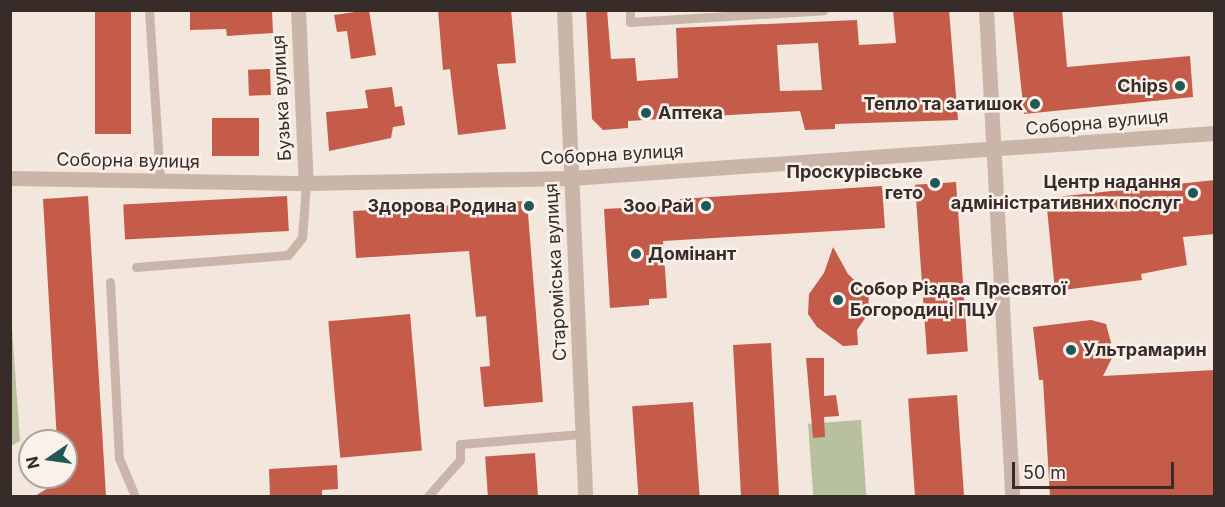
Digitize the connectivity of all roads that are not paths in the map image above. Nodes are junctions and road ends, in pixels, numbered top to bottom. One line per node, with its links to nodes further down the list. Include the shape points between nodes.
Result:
1 (149, 10): 11 (lane)
2 (298, 10): 12 (street, Бузька вулиця)
3 (564, 10): 10 (street, Староміська вулиця)
4 (630, 10): 5 (lane, via 630,22)
5 (824, 10)
6 (986, 10): 8 (street)
7 (1215, 133): 8 (street, Соборна вулиця)
8 (992, 151): 10 (street, Соборна вулиця); 19 (street)
9 (10, 178): 11 (street, Соборна вулиця)
10 (571, 178): 12 (street, Соборна вулиця); 15 (street, Староміська вулиця)
11 (160, 180): 12 (street, Соборна вулиця)
12 (306, 183): 13 (lane, via 302,238 288,255)
13 (136, 267)
14 (110, 282): 16 (lane, via 120,458)
15 (582, 434): 17 (lane, via 460,444 460,460); 18 (street, Староміська вулиця)
16 (135, 496)
17 (428, 496)
18 (585, 496)
19 (1012, 496)

